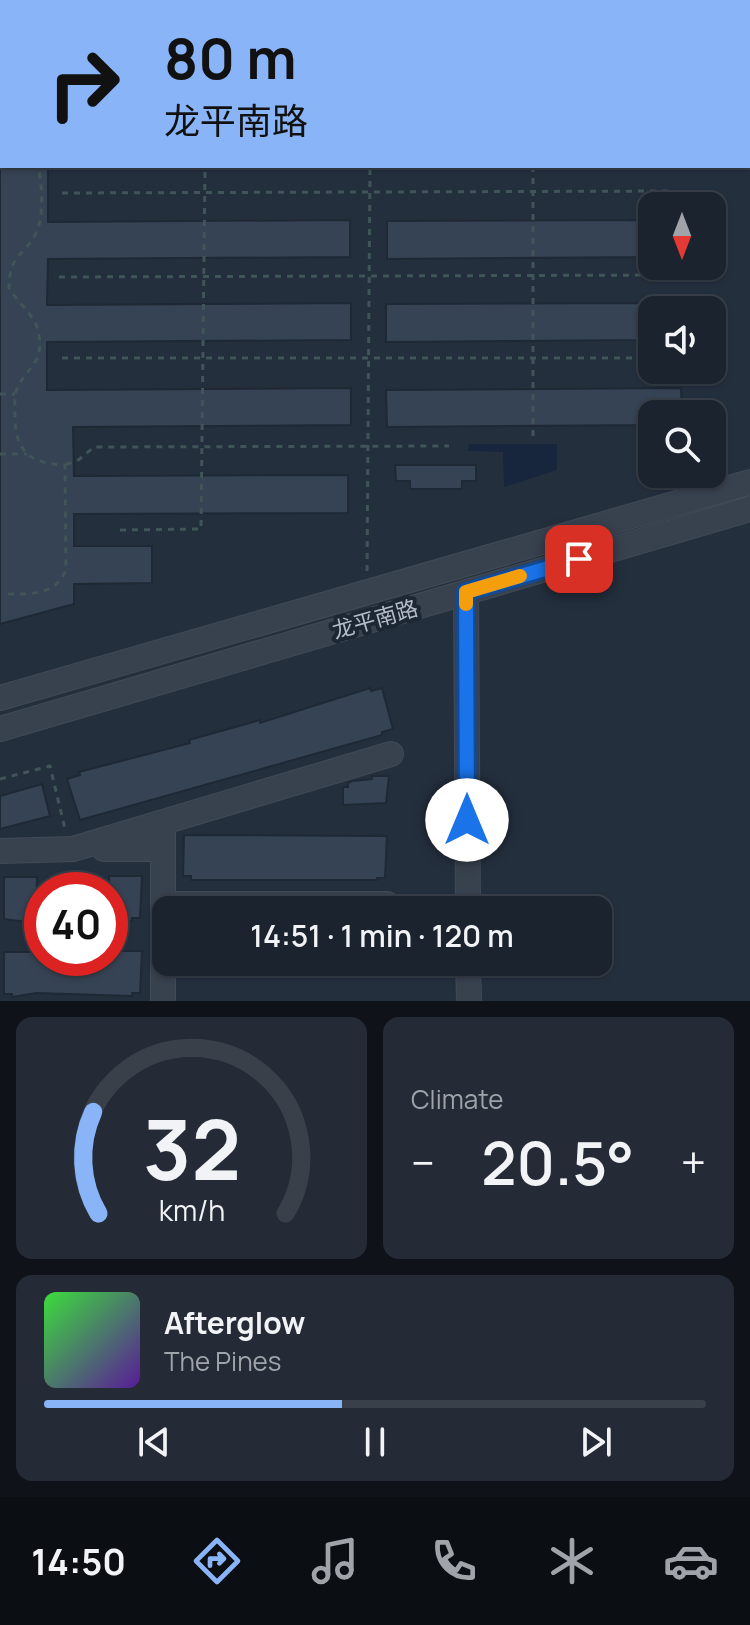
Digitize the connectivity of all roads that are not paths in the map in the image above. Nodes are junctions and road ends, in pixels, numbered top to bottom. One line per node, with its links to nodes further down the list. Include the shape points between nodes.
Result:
1 (750, 482): 4 (street, 龙平南路)
2 (750, 509): 3 (street, 龙平南路)
3 (466, 592): 5 (street, 龙平南路); 12 (street)
4 (0, 698)
5 (0, 729)
6 (391, 754): 7 (street)
7 (163, 823): 8 (street); 9 (street)
8 (72, 849): 9 (street); 10 (street)
9 (163, 849): 11 (street)
10 (0, 851)
11 (163, 896)
12 (468, 896)
13 (163, 976): 15 (street)
14 (468, 976): 16 (street)
15 (163, 1001)
16 (469, 1001)

